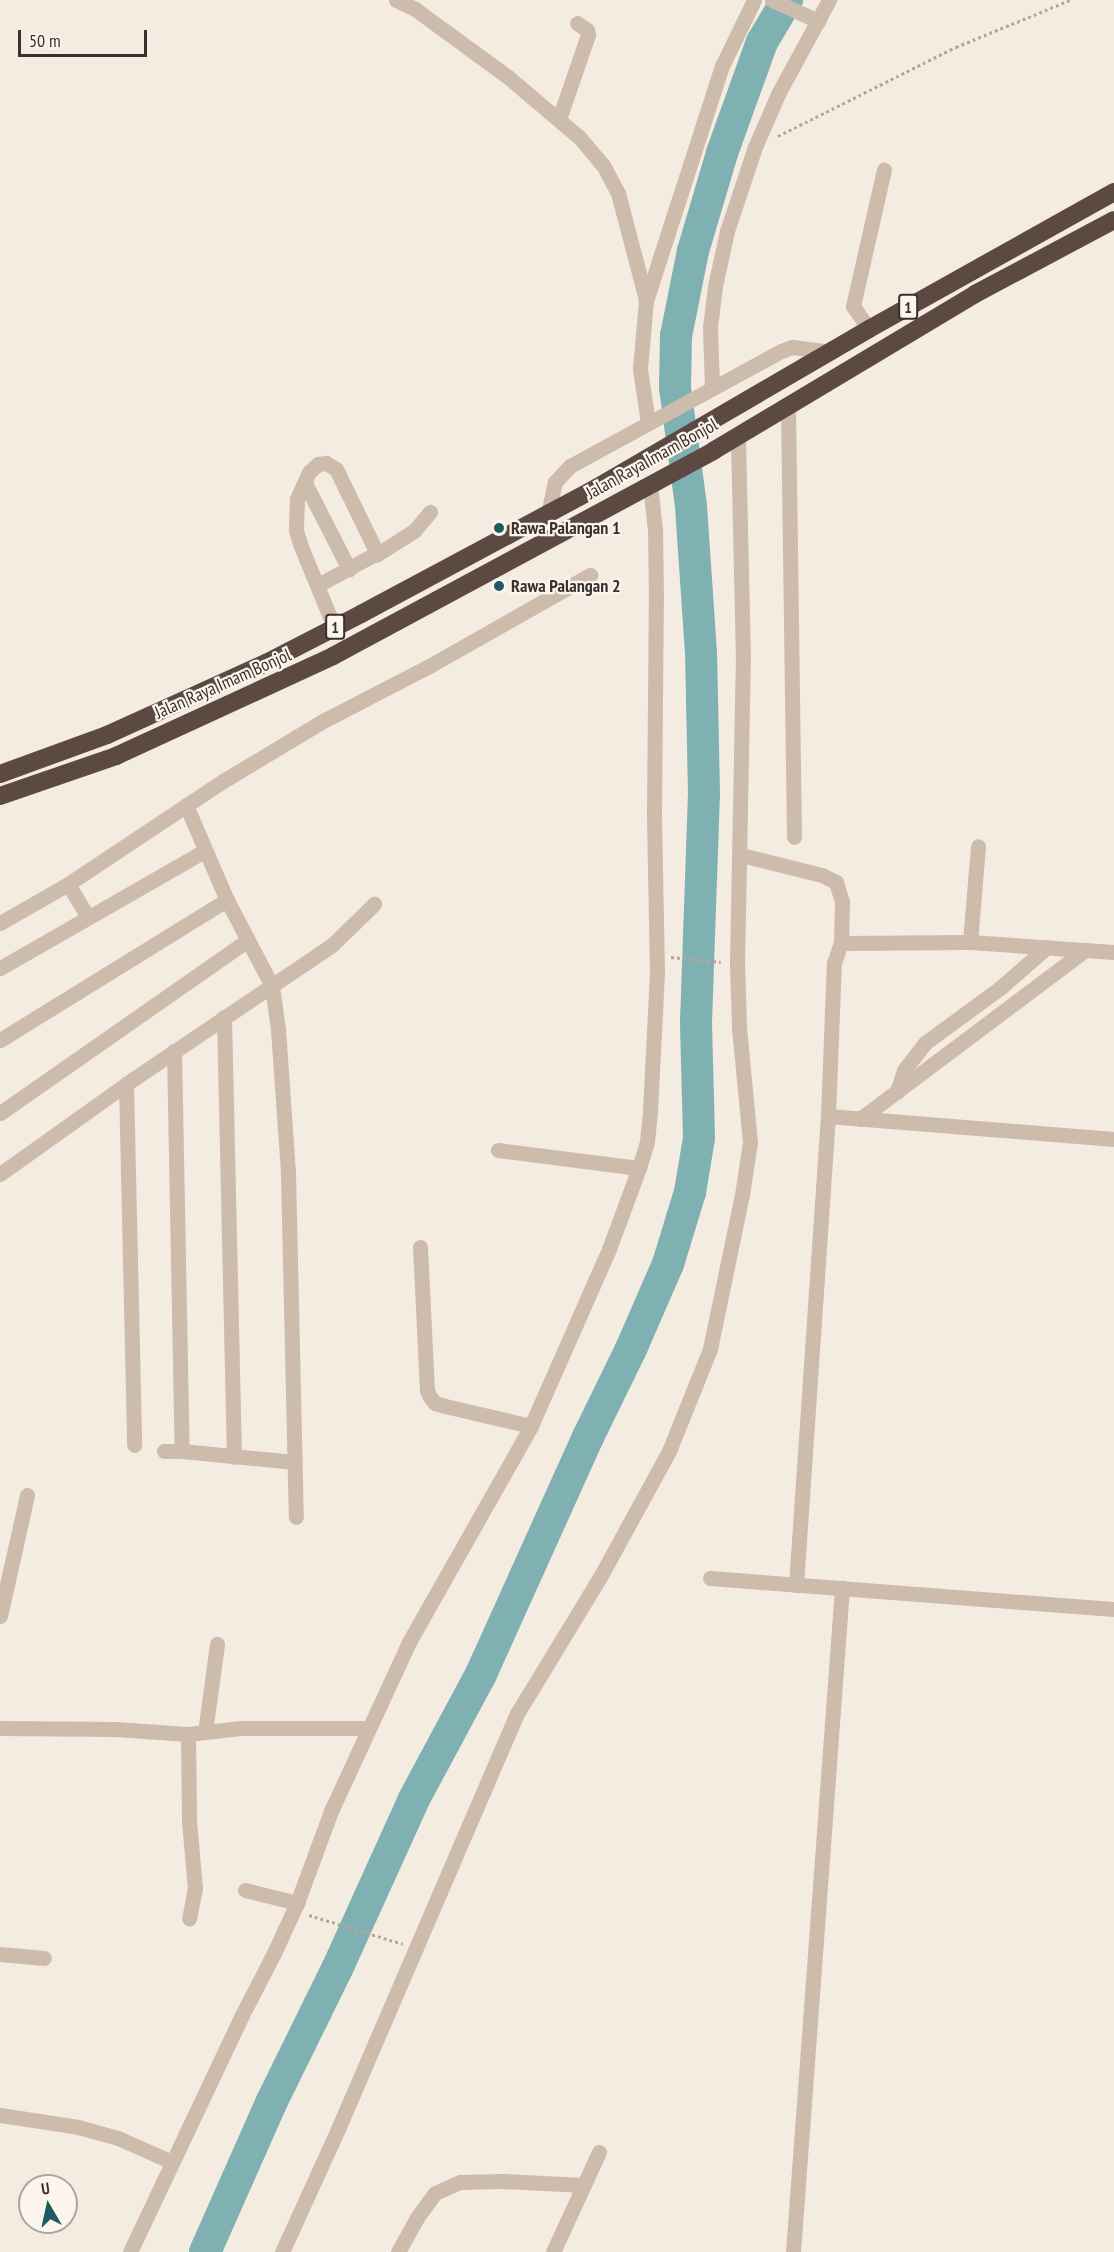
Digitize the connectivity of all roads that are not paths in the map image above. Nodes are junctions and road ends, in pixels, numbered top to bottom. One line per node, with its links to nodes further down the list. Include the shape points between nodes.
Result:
1 (396, 0): 5 (street)
2 (754, 0): 12 (street, via 722,66)
3 (773, 0): 6 (street)
4 (829, 0): 6 (street)
5 (418, 5): 8 (street)
6 (814, 19): 15 (street, via 755,147 728,231 715,286)
7 (577, 23): 8 (street, via 588,35)
8 (559, 118): 12 (street, via 603,165 618,193)
9 (884, 170): 13 (street, via 853,306)
10 (1114, 192): 13 (highway, Jalan Raya Imam Bonjol / 1)
11 (1114, 220): 16 (highway, Jalan Raya Imam Bonjol / 1, via 975,294)
12 (646, 301): 17 (street, via 640,369)
13 (869, 329): 14 (highway, Jalan Raya Imam Bonjol / 1)
14 (831, 352): 15 (street, Jalan Raya Imam Bonjol, via 792,348 782,351); 22 (highway, Jalan Raya Imam Bonjol / 1)
15 (708, 391): 17 (street, Jalan Raya Imam Bonjol)
16 (788, 407): 18 (highway, Jalan Raya Imam Bonjol / 1); 31 (street)
17 (654, 420): 22 (street, Jalan Raya Imam Bonjol, via 570,466 555,482)
18 (738, 435): 19 (highway, Jalan Raya Imam Bonjol / 1); 34 (street, via 743,660)
19 (653, 482): 29 (highway, Jalan Raya Imam Bonjol / 1, via 272,687 116,756); 58 (street, via 657,973 650,1111)
20 (305, 483): 23 (street, via 318,464 326,463 336,469); 24 (street); 26 (street, via 297,499 296,530)
21 (430, 512): 23 (street, via 414,531)
22 (548, 514): 27 (highway, Jalan Raya Imam Bonjol / 1)
23 (376, 555): 24 (street)
24 (350, 569): 26 (street)
25 (590, 575): 30 (street, via 486,636 323,720)
26 (318, 585): 27 (street)
27 (334, 627): 28 (highway, Jalan Raya Imam Bonjol / 1, via 266,663 116,731)
28 (0, 774)
29 (0, 796)
30 (186, 805): 33 (street); 35 (street)
31 (794, 837)
32 (978, 846): 41 (street)
33 (204, 851): 36 (street); 38 (street)
34 (741, 855): 42 (street, via 836,882 842,902); 90 (street, via 739,1027 750,1143 710,1349 669,1451 599,1580 518,1712)
35 (68, 884): 38 (street); 39 (street)
36 (227, 900): 40 (street); 49 (street)
37 (374, 904): 47 (street, via 332,945)
38 (88, 917): 46 (street)
39 (0, 923)
40 (248, 940): 47 (street); 53 (street)
41 (970, 942): 42 (street); 43 (street)
42 (841, 943): 54 (street, via 834,963)
43 (1047, 947): 44 (street); 52 (street, via 1000,988 925,1043 904,1070)
44 (1084, 950): 45 (street); 52 (street)
45 (1114, 952)
46 (0, 968)
47 (272, 986): 48 (street); 66 (street, via 288,1173)
48 (224, 1017): 50 (street); 65 (street)
49 (0, 1040)
50 (174, 1052): 51 (street); 64 (street)
51 (126, 1084): 59 (street); 62 (street)
52 (897, 1092): 55 (street)
53 (0, 1113)
54 (828, 1116): 55 (street); 71 (street)
55 (860, 1119): 56 (street)
56 (1114, 1139)
57 (498, 1150): 58 (street)
58 (639, 1168): 61 (street, via 605,1260)
59 (0, 1174)
60 (420, 1247): 61 (street, via 430,1397 445,1406)
61 (531, 1426): 77 (street, via 409,1642)
62 (134, 1445)
63 (164, 1451): 64 (street)
64 (182, 1451): 65 (street)
65 (234, 1457): 66 (street)
66 (294, 1462): 68 (street)
67 (27, 1495): 69 (street)
68 (296, 1517)
69 (7, 1554): 74 (street)
70 (710, 1578): 71 (street)
71 (796, 1585): 72 (street)
72 (842, 1588): 73 (street); 93 (street)
73 (1114, 1610)
74 (0, 1616)
75 (217, 1644): 78 (street)
76 (0, 1728): 79 (street)
77 (369, 1728): 78 (street, via 241,1728); 81 (street, via 331,1811)
78 (205, 1732): 79 (street)
79 (188, 1734): 82 (street, via 195,1887)
80 (245, 1890): 81 (street)
81 (295, 1907): 87 (street)
82 (189, 1918)
83 (0, 1954): 84 (street)
84 (44, 1958)
85 (0, 2115): 87 (street, via 78,2127 118,2138)
86 (599, 2152): 88 (street)
87 (172, 2162): 89 (street)
88 (584, 2185): 91 (street, via 460,2182 435,2193); 92 (street)
89 (130, 2252)
90 (282, 2252)
91 (398, 2252)
92 (553, 2252)
93 (793, 2252)

